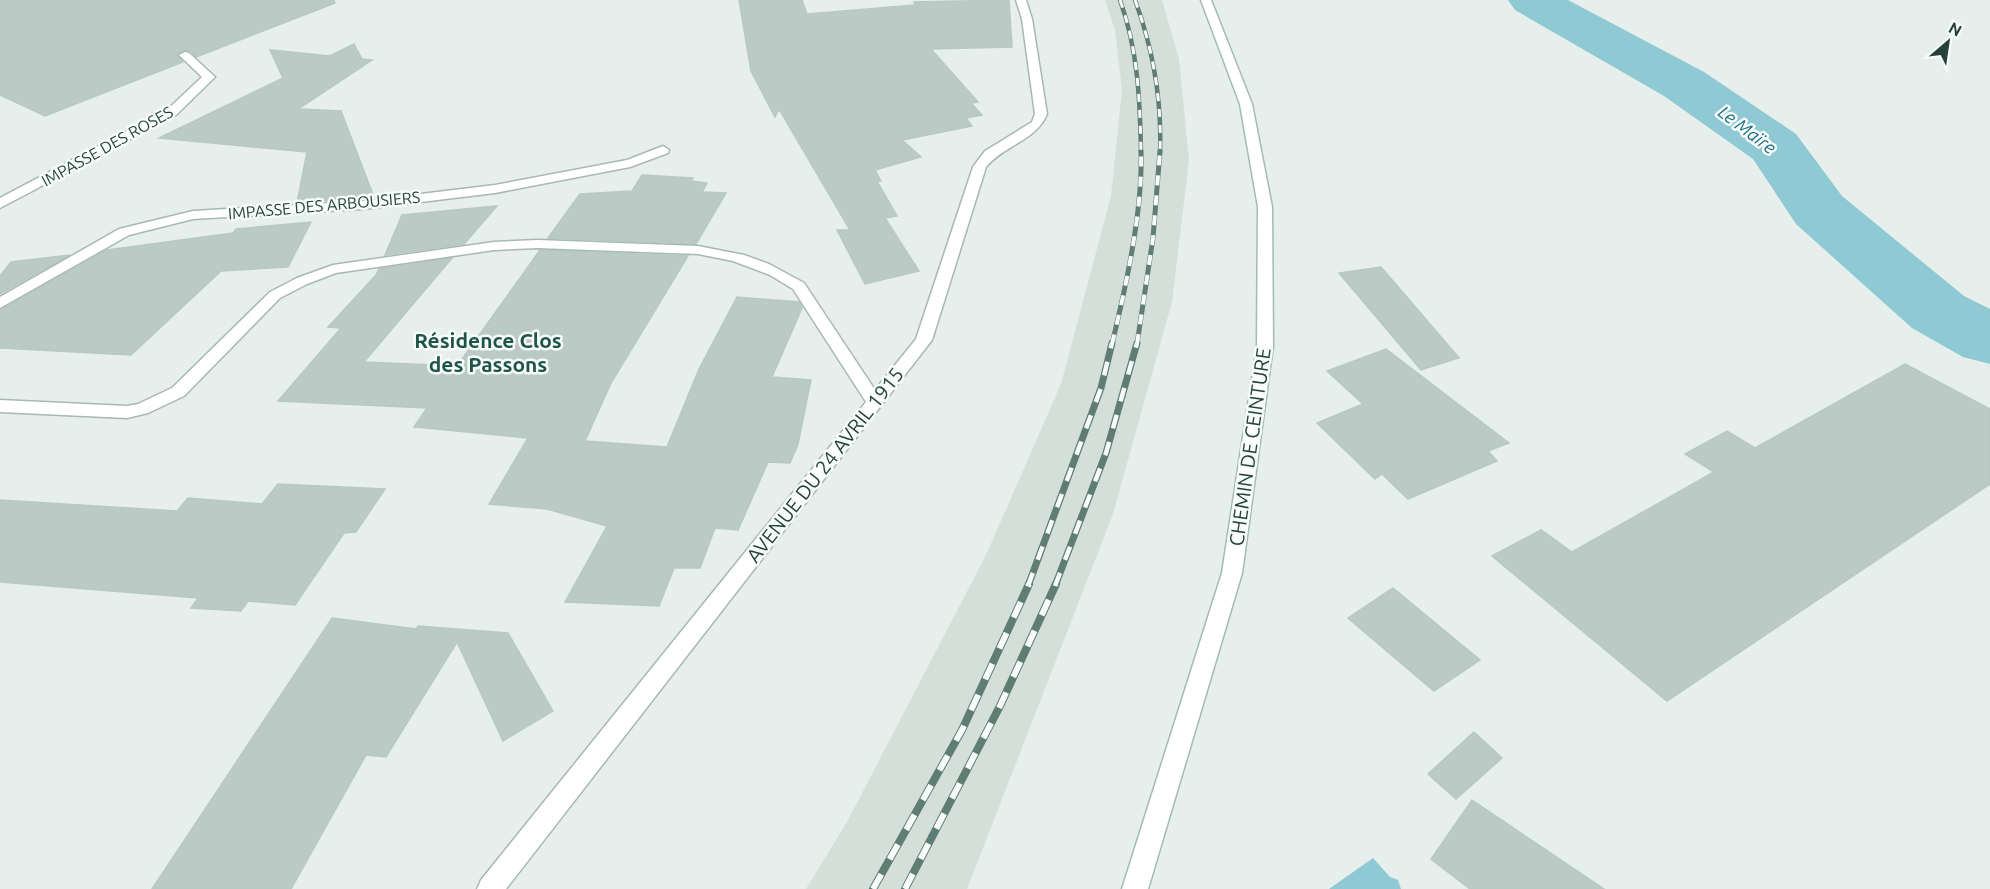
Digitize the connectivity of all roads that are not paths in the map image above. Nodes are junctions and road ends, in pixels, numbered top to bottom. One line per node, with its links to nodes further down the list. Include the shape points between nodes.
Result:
1 (1021, 0): 7 (street, AVENUE DU 24 AVRIL 1915, via 1041,114 1037,124 990,154 980,167 924,340)
2 (1206, 0): 10 (street, CHEMIN DE CEINTURE, via 1246,104 1265,207 1265,346 1232,573)
3 (184, 55): 5 (street, IMPASSE DES ROSES, via 209,77 172,112)
4 (663, 150): 6 (street, IMPASSE DES ARBOUSIERS, via 630,163 495,189 363,205 193,215 124,232)
5 (0, 204)
6 (0, 303)
7 (874, 401): 8 (street, via 799,286 783,274 707,251 538,244 360,264 302,281 275,296 178,392 142,409 127,412); 9 (street, AVENUE DU 24 AVRIL 1915)
8 (0, 406)
9 (490, 889)
10 (1135, 889)

